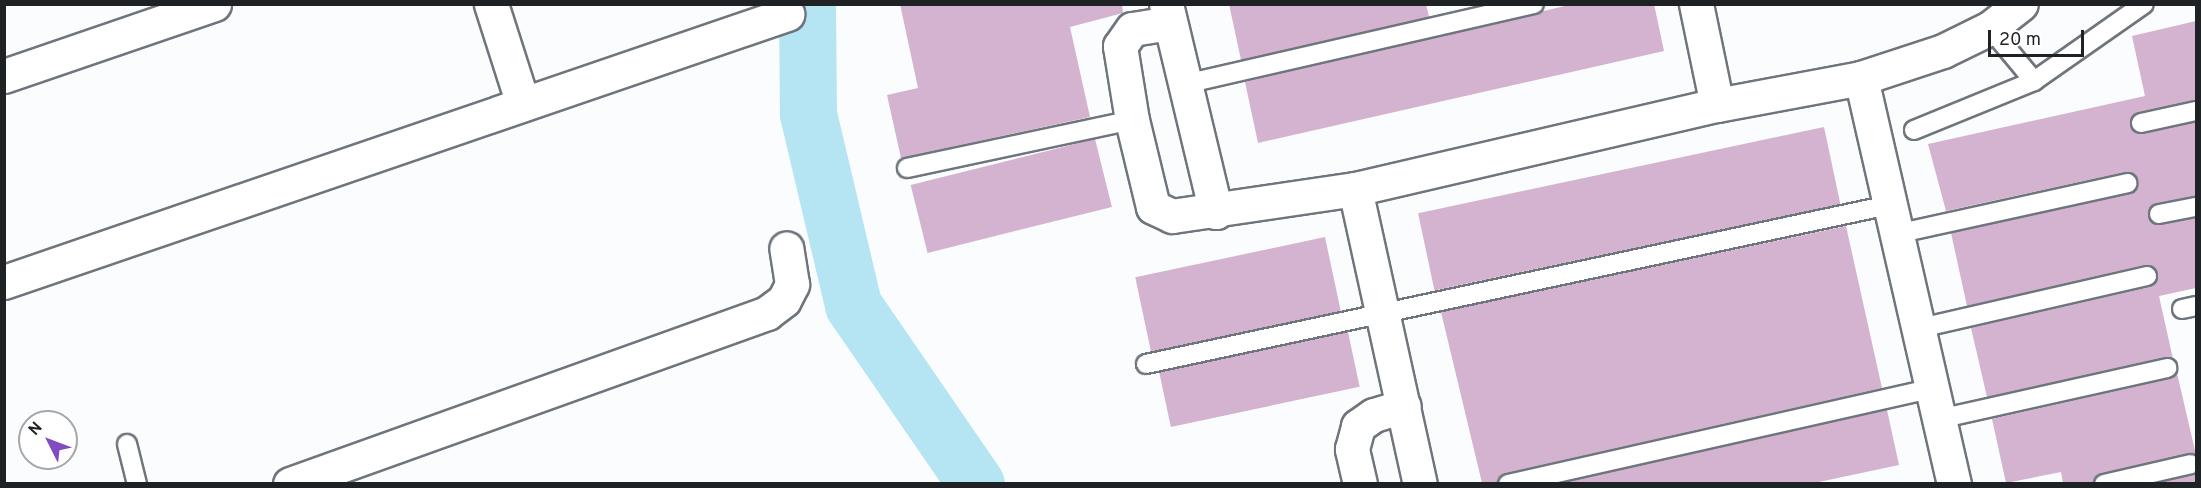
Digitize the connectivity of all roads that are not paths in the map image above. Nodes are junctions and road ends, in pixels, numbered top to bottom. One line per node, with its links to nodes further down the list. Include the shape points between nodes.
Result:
1 (214, 4): 10 (street)
2 (491, 4): 14 (street)
3 (1534, 4): 13 (lane)
4 (1696, 4): 15 (street)
5 (2021, 4): 9 (street)
6 (2144, 4): 12 (lane)
7 (787, 14): 14 (street)
8 (1168, 14): 13 (street); 17 (street, via 1132,29 1122,39)
9 (1990, 28): 11 (street, via 1943,51); 12 (lane)
10 (4, 76)
11 (1861, 78): 15 (street); 26 (street)
12 (2034, 81): 19 (lane)
13 (1185, 84): 24 (street)
14 (523, 104): 29 (street)
15 (1717, 105): 22 (street)
16 (2196, 111): 18 (lane)
17 (1132, 120): 20 (lane); 24 (street, via 1153,207 1172,216)
18 (2141, 123)
19 (1914, 130)
20 (907, 168)
21 (2127, 183): 26 (lane)
22 (1355, 189): 24 (street); 30 (street)
23 (2196, 207): 25 (lane)
24 (1216, 212)
25 (2160, 214)
26 (1893, 220): 30 (lane); 31 (street)
27 (786, 248): 39 (street, via 792,284 784,300 767,313)
28 (2147, 276): 31 (lane)
29 (4, 282)
30 (1383, 314): 32 (lane); 35 (street)
31 (1916, 329): 34 (street)
32 (1146, 364)
33 (2167, 368): 34 (lane)
34 (1935, 404): 42 (lane); 43 (street)
35 (1404, 406): 40 (street, via 1374,415 1358,426 1352,449); 41 (street)
36 (127, 444): 38 (lane)
37 (2191, 464): 44 (lane)
38 (137, 483)
39 (290, 483)
40 (1360, 483)
41 (1420, 483)
42 (1508, 483)
43 (1954, 483)
44 (2104, 483)

